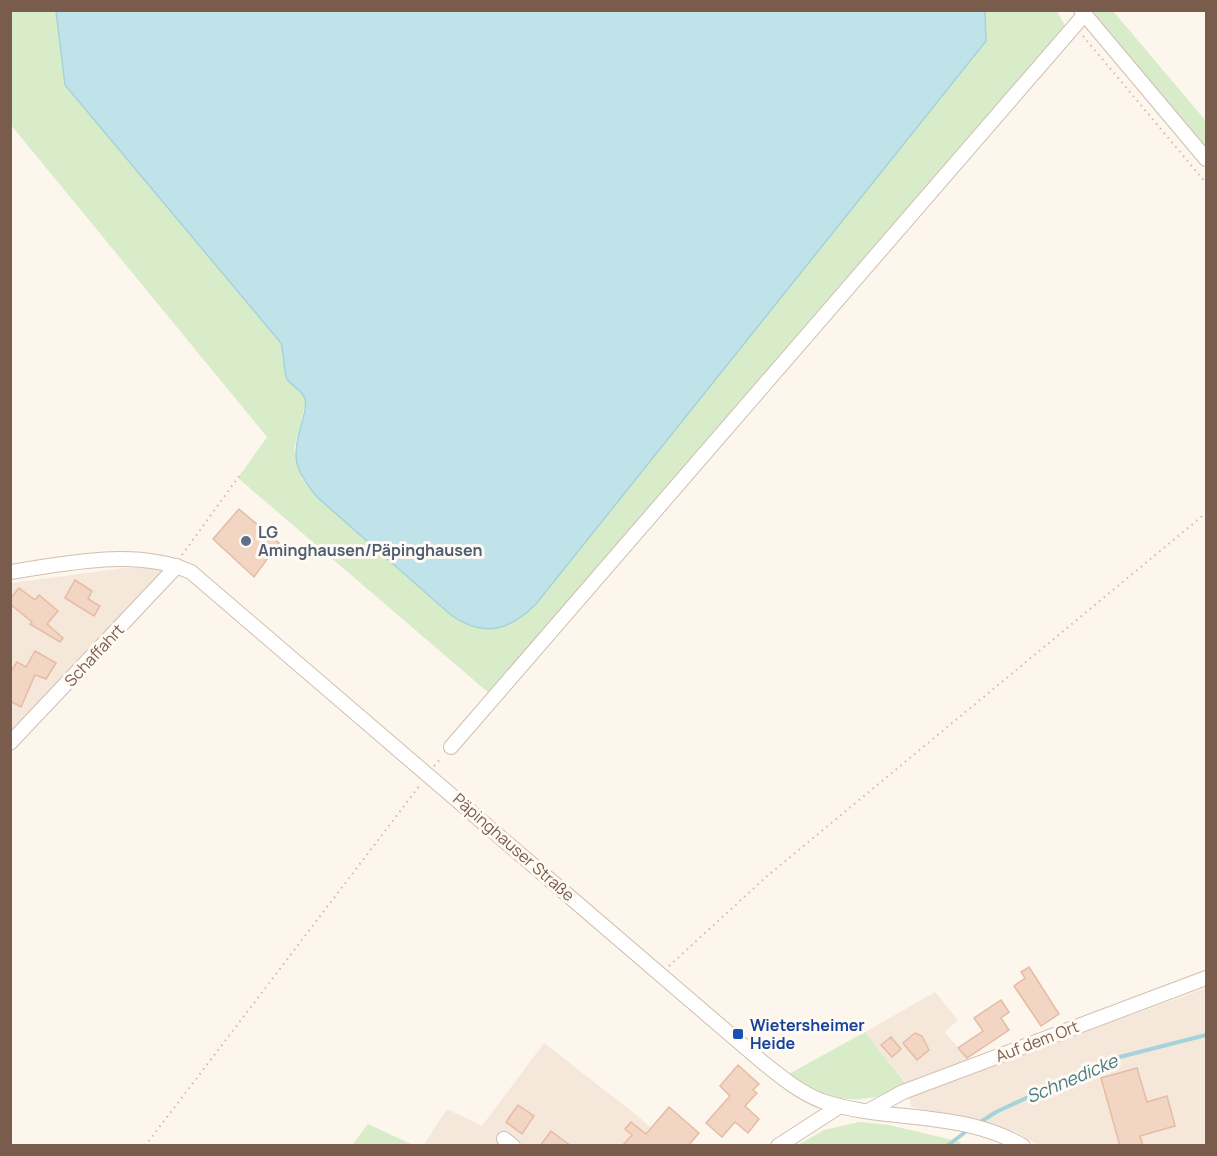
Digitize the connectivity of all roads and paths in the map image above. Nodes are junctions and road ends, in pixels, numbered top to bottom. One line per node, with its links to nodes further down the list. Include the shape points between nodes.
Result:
1 (1080, 17): 2 (street); 3 (path); 9 (street)
2 (1206, 159)
3 (1206, 183)
4 (242, 472): 6 (path)
5 (1206, 513): 11 (path, via 766,877)
6 (177, 566): 7 (street, Päpinghauser Straße, via 148,560 68,563); 8 (street, Schaffahrt); 10 (street, Päpinghauser Straße, via 192,572)
7 (10, 572)
8 (10, 743)
9 (451, 747): 10 (path)
10 (428, 773): 11 (street, Päpinghauser Straße); 15 (path)
11 (661, 974): 13 (street, Päpinghauser Straße, via 779,1076 820,1100)
12 (1206, 978): 14 (street, Auf dem Ort, via 903,1092)
13 (840, 1106): 14 (street, Päpinghauser Straße); 16 (street)
14 (870, 1110): 17 (street, Päpinghauser Straße, via 944,1119 987,1130)
15 (145, 1146)
16 (778, 1146)
17 (1023, 1146)

